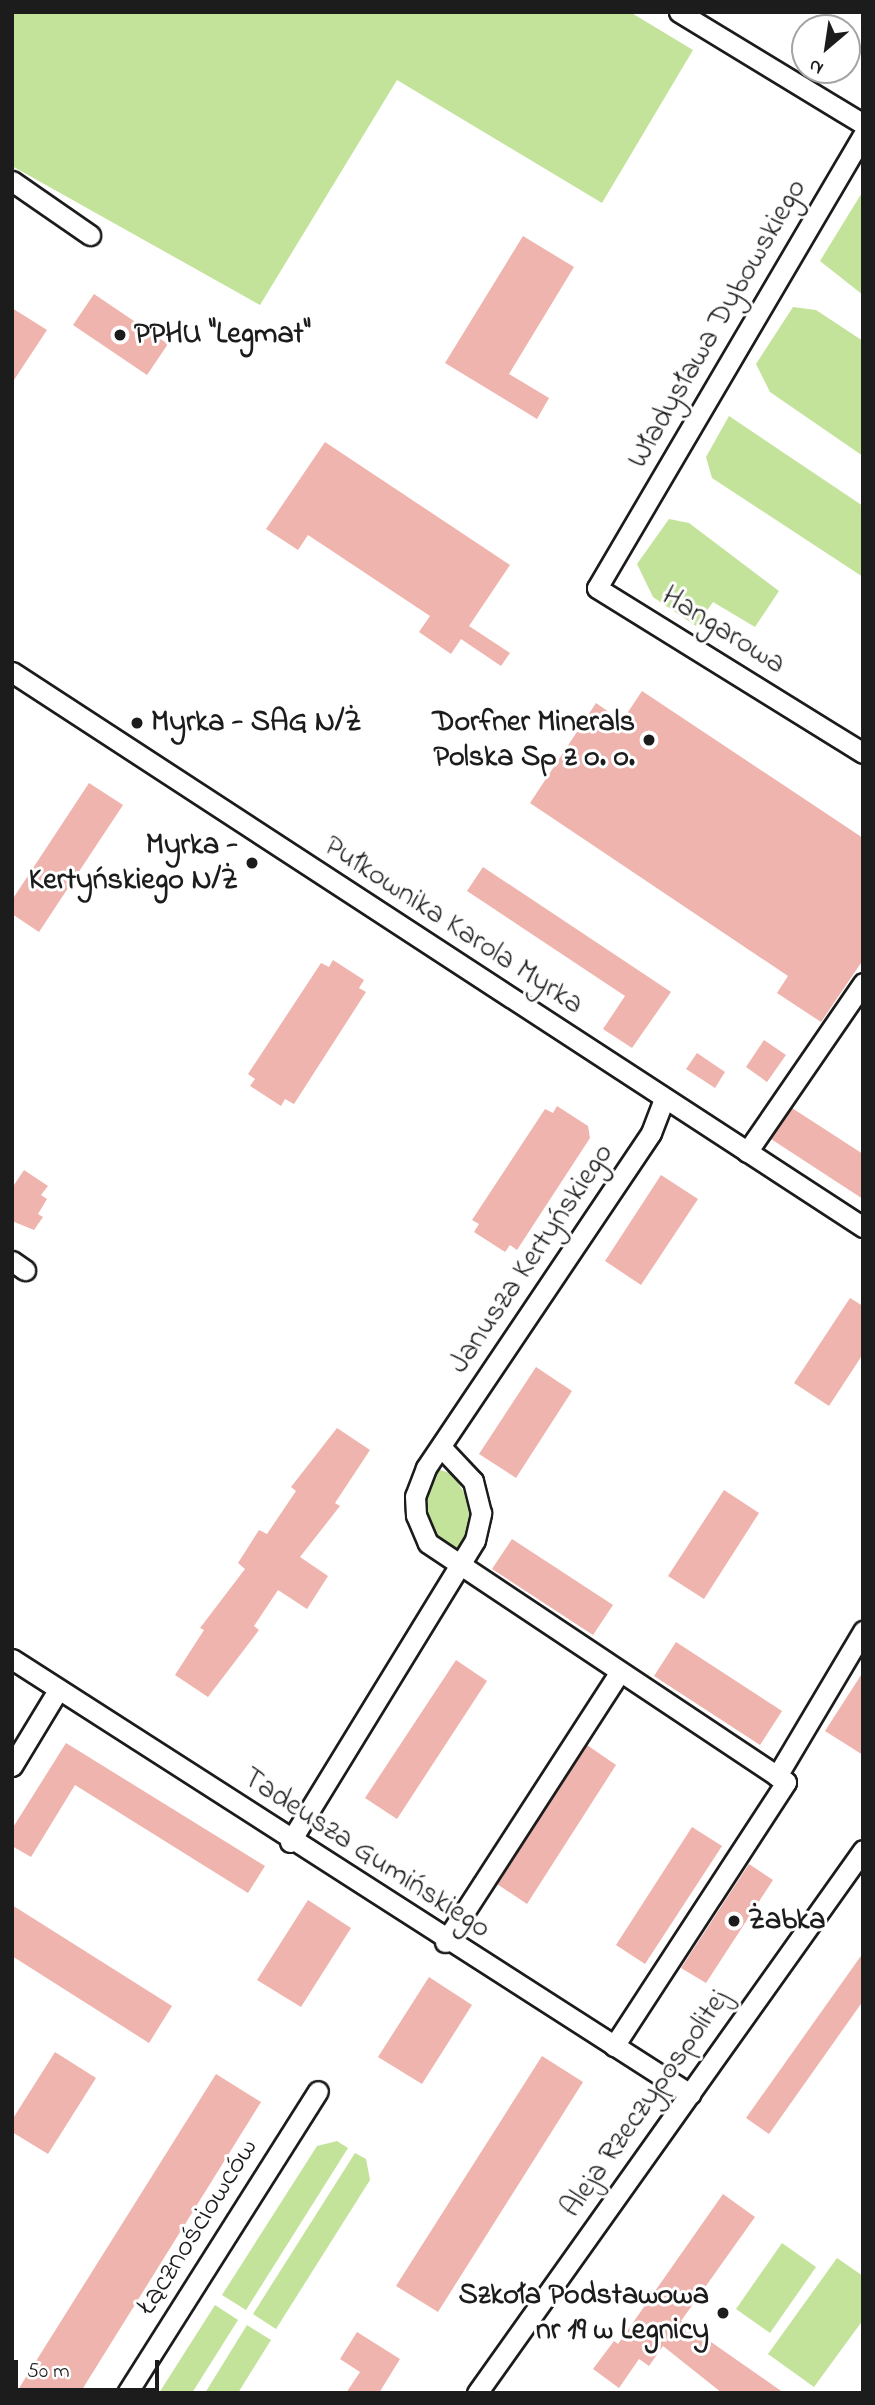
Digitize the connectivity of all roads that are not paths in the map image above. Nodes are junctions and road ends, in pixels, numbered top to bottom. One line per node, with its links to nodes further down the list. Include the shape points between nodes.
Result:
1 (679, 12): 2 (street)
2 (863, 124)
3 (863, 135): 6 (street, Władysława Dybowskiego)
4 (12, 181): 5 (street)
5 (90, 235)
6 (625, 542): 8 (street, Hangarowa, via 597,587)
7 (12, 672): 10 (street, Pułkownika Karola Myrka)
8 (863, 752)
9 (863, 984): 11 (street)
10 (664, 1099): 11 (street, Pułkownika Karola Myrka); 13 (street, Janusza Kertyńskiego, via 651,1133)
11 (747, 1152): 12 (street, Pułkownika Karola Myrka)
12 (863, 1227)
13 (442, 1447): 14 (street, via 473,1481 481,1513); 14 (street, Janusza Kertyńskiego, via 415,1496 416,1515 428,1543)
14 (461, 1567): 17 (street, Janusza Kertyńskiego); 21 (street)
15 (863, 1630): 20 (street)
16 (12, 1659): 18 (street, Tadeusza Gumińskiego)
17 (619, 1673): 20 (street, Janusza Kertyńskiego); 23 (street)
18 (58, 1690): 19 (street); 21 (street, Tadeusza Gumińskiego)
19 (12, 1766)
20 (777, 1776): 24 (street, via 786,1782)
21 (290, 1842): 23 (street, Tadeusza Gumińskiego)
22 (863, 1850): 26 (street, Aleja Rzeczypospolitej)
23 (446, 1942): 24 (street, Tadeusza Gumińskiego)
24 (614, 2046): 26 (street, Tadeusza Gumińskiego)
25 (318, 2091): 27 (street, Łącznościowców)
26 (690, 2094): 28 (street, Aleja Rzeczypospolitej)
27 (127, 2393)
28 (477, 2393)

